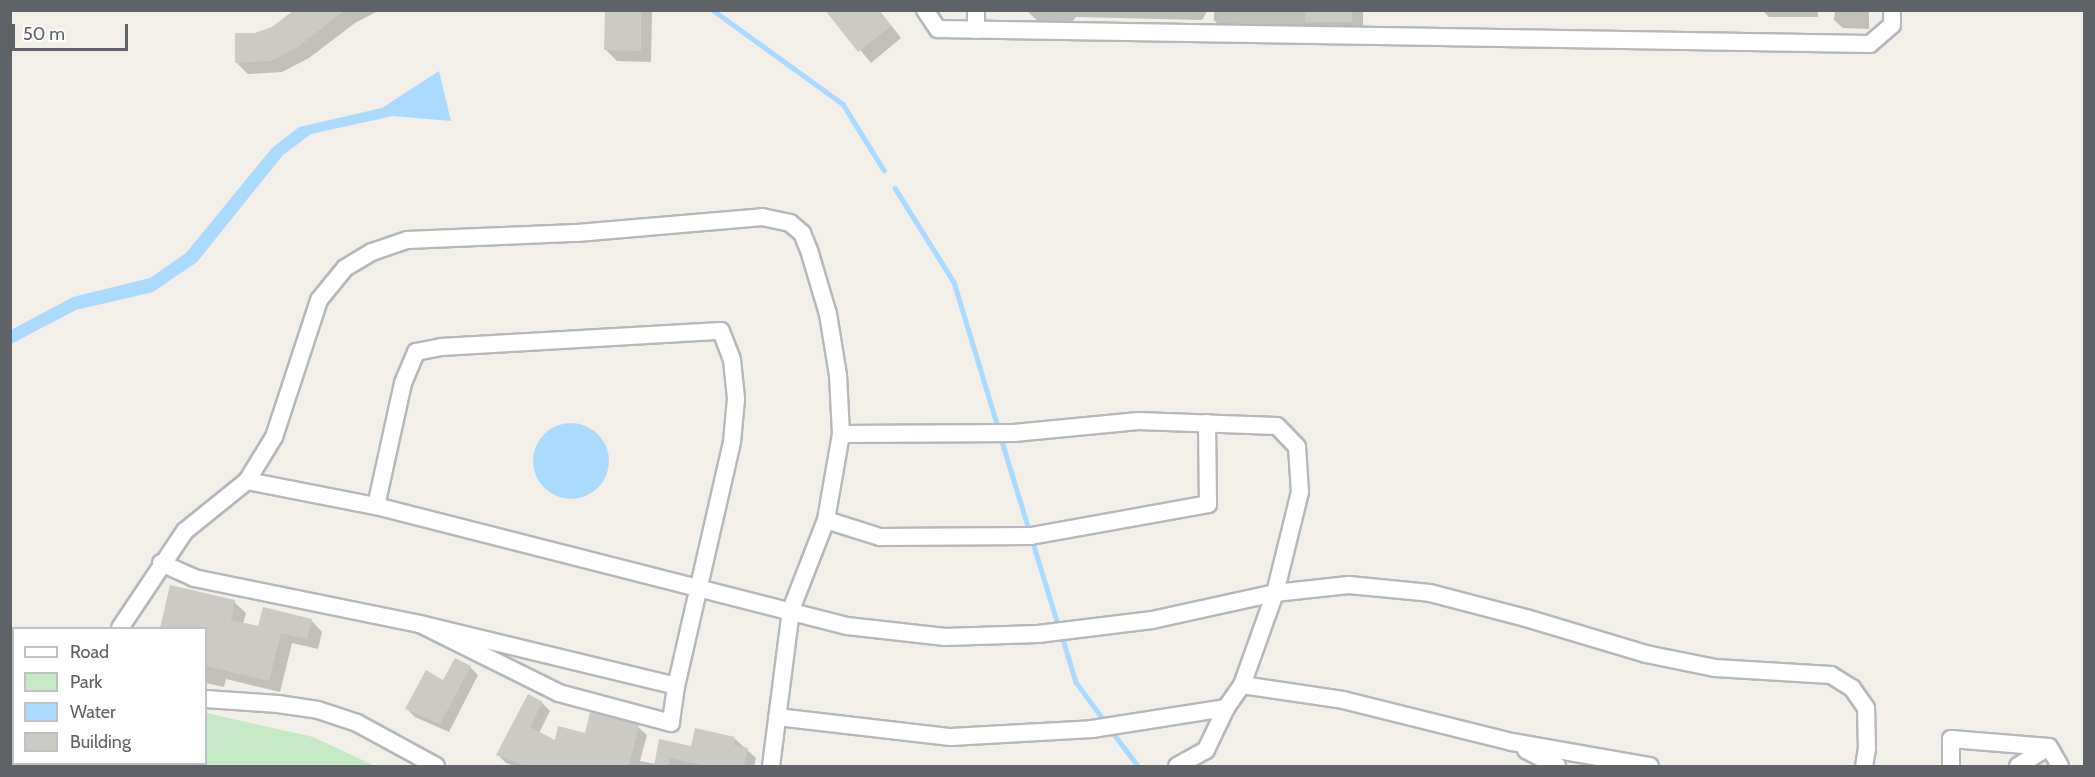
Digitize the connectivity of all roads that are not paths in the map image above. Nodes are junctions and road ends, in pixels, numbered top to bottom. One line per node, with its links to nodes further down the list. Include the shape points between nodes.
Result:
1 (925, 10): 4 (street, via 938,29)
2 (976, 10): 4 (street)
3 (1892, 10): 4 (street, via 1892,25 1870,44)
4 (976, 30)
5 (1207, 423): 6 (street, via 1138,421 1014,433); 9 (street, via 1208,504 1031,536 880,537); 12 (street, via 1277,426 1297,447 1300,492)
6 (841, 434): 7 (street, via 838,375 828,314 809,250 801,233 790,223 762,218 577,233 407,240 372,252 345,268 319,300 274,437); 9 (street)
7 (246, 481): 8 (street); 10 (street, via 185,531)
8 (376, 506): 11 (street); 11 (street, via 403,383 416,352 441,347 721,331 732,360 736,399 732,442)
9 (826, 520): 13 (street)
10 (161, 563): 14 (street, via 194,578); 15 (street)
11 (698, 586): 13 (street); 17 (street)
12 (1275, 594): 13 (street, via 1152,620 1038,634 945,637 847,626); 16 (street); 28 (street, via 1348,585 1430,593 1646,654 1714,668 1831,675 1852,687 1866,708)
13 (791, 610): 20 (street)
14 (420, 624): 17 (street); 17 (street, via 559,693 671,723)
15 (121, 627)
16 (1242, 685): 19 (street); 21 (street, via 1343,700)
17 (676, 686)
18 (207, 699): 23 (street, via 318,710 357,723)
19 (1226, 708): 20 (street, via 1092,729 951,737); 25 (street, via 1206,750)
20 (777, 717): 24 (street)
21 (1512, 742): 26 (street); 27 (street)
22 (2049, 747): 29 (street, via 1951,739); 30 (street); 31 (street)
23 (436, 766)
24 (771, 766)
25 (1177, 766)
26 (1557, 766)
27 (1650, 766)
28 (1864, 766)
29 (1952, 766)
30 (2018, 766)
31 (2060, 766)

